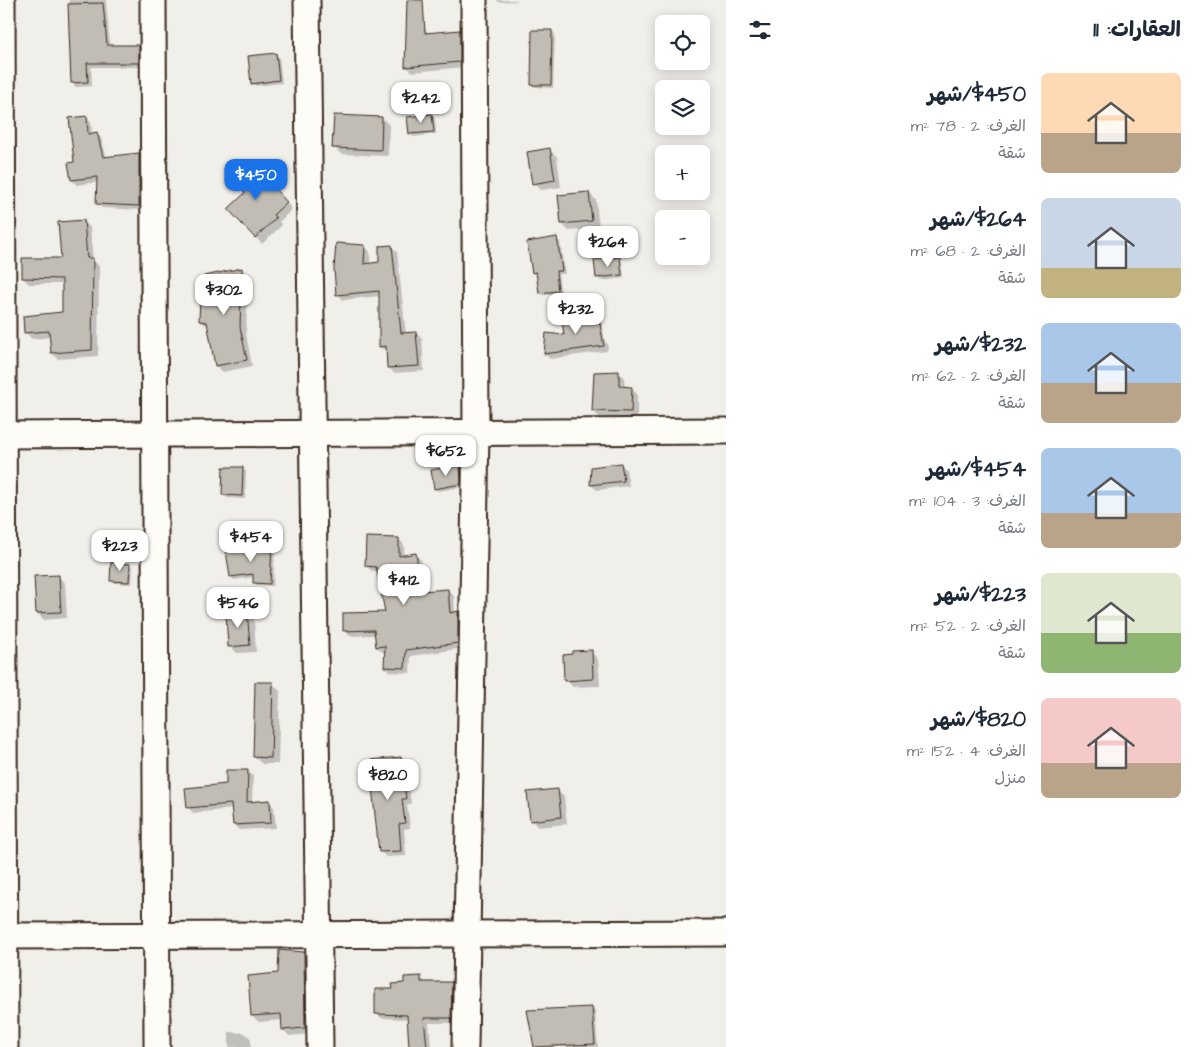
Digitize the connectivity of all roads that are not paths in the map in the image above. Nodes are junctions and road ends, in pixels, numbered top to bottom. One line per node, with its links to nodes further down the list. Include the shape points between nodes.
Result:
1 (2, 0): 9 (street)
2 (153, 0): 7 (street)
3 (308, 0): 8 (street)
4 (474, 0): 6 (street)
5 (726, 431): 6 (street)
6 (476, 432): 8 (street); 10 (street)
7 (155, 434): 8 (street); 9 (street); 12 (street)
8 (313, 434): 13 (street)
9 (2, 435): 14 (street)
10 (467, 934): 11 (street); 13 (street); 18 (street)
11 (726, 934)
12 (157, 935): 13 (street); 14 (street); 16 (street)
13 (318, 935): 17 (street)
14 (2, 936): 15 (street)
15 (5, 1047)
16 (157, 1047)
17 (320, 1047)
18 (465, 1047)

